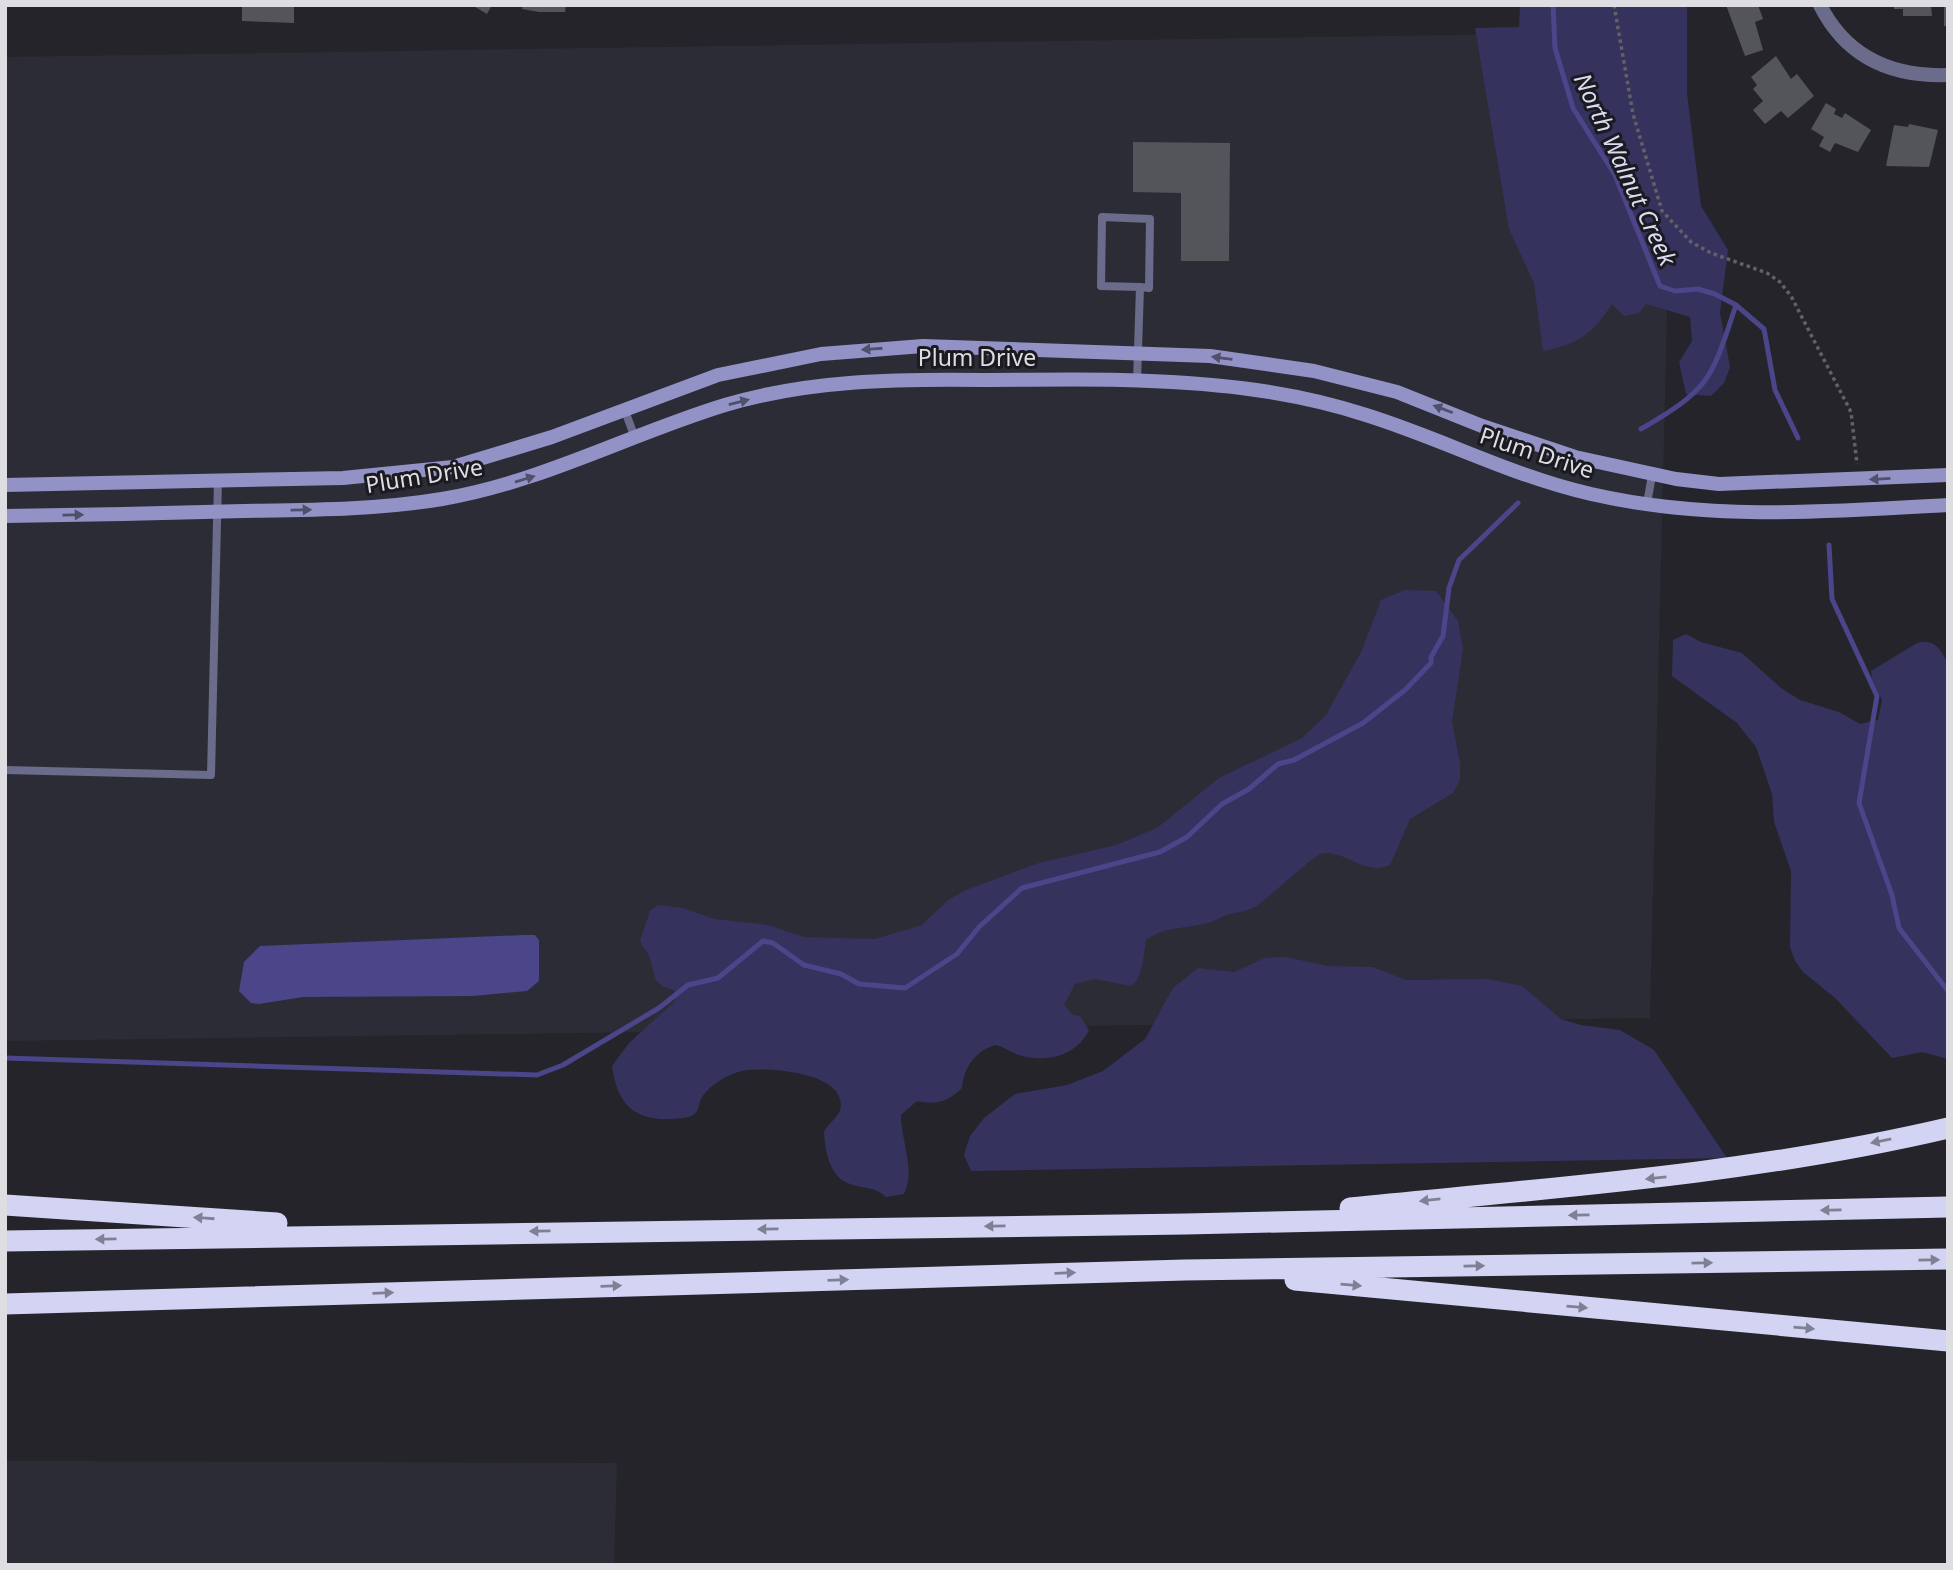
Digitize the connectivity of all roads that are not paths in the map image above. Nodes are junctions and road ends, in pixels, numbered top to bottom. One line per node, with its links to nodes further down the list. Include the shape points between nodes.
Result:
1 (1820, 5): 2 (street, via 1831,26 1866,58 1909,74)
2 (1948, 75)
3 (1140, 288): 3 (lane, via 1149,288 1150,219 1102,217 1101,286); 4 (lane)
4 (1138, 353): 5 (lane); 6 (street, Plum Drive, one-way to 6, via 923,346 846,351 718,375); 8 (street, Plum Drive, one-way to 4, via 1563,453 1360,381 1258,362)
5 (1137, 381): 7 (street, Plum Drive, one-way to 5, via 724,406 841,383); 12 (street, Plum Drive, via 1216,383 1314,400 1403,428 1531,478)
6 (624, 408): 7 (lane); 10 (street, Plum Drive, via 552,437 453,467 357,477)
7 (635, 438): 14 (street, Plum Drive, one-way to 7, via 345,509 447,498 548,472)
8 (1652, 475): 9 (street, Plum Drive, one-way to 8, via 1719,484); 12 (lane)
9 (1948, 475)
10 (218, 480): 11 (street, Plum Drive); 14 (lane)
11 (5, 485)
12 (1647, 504): 13 (street, Plum Drive, via 1732,513)
13 (1948, 505)
14 (217, 512): 15 (street, Plum Drive, one-way to 14); 16 (lane, via 211,775)
15 (5, 516)
16 (5, 770)
17 (1948, 1128): 20 (highway, one-way to 20, via 1662,1177)
18 (5, 1205): 21 (highway, one-way to 18)
19 (1948, 1207): 20 (highway, one-way to 20)
20 (1186, 1224): 21 (highway, one-way to 21)
21 (419, 1233): 22 (highway, one-way to 22)
22 (5, 1241)
23 (1948, 1259): 24 (highway, one-way to 23)
24 (1185, 1270): 25 (highway, one-way to 24); 28 (highway, one-way to 28)
25 (315, 1295): 26 (highway); 27 (highway)
26 (5, 1304)
27 (5, 1316)
28 (1948, 1342)

